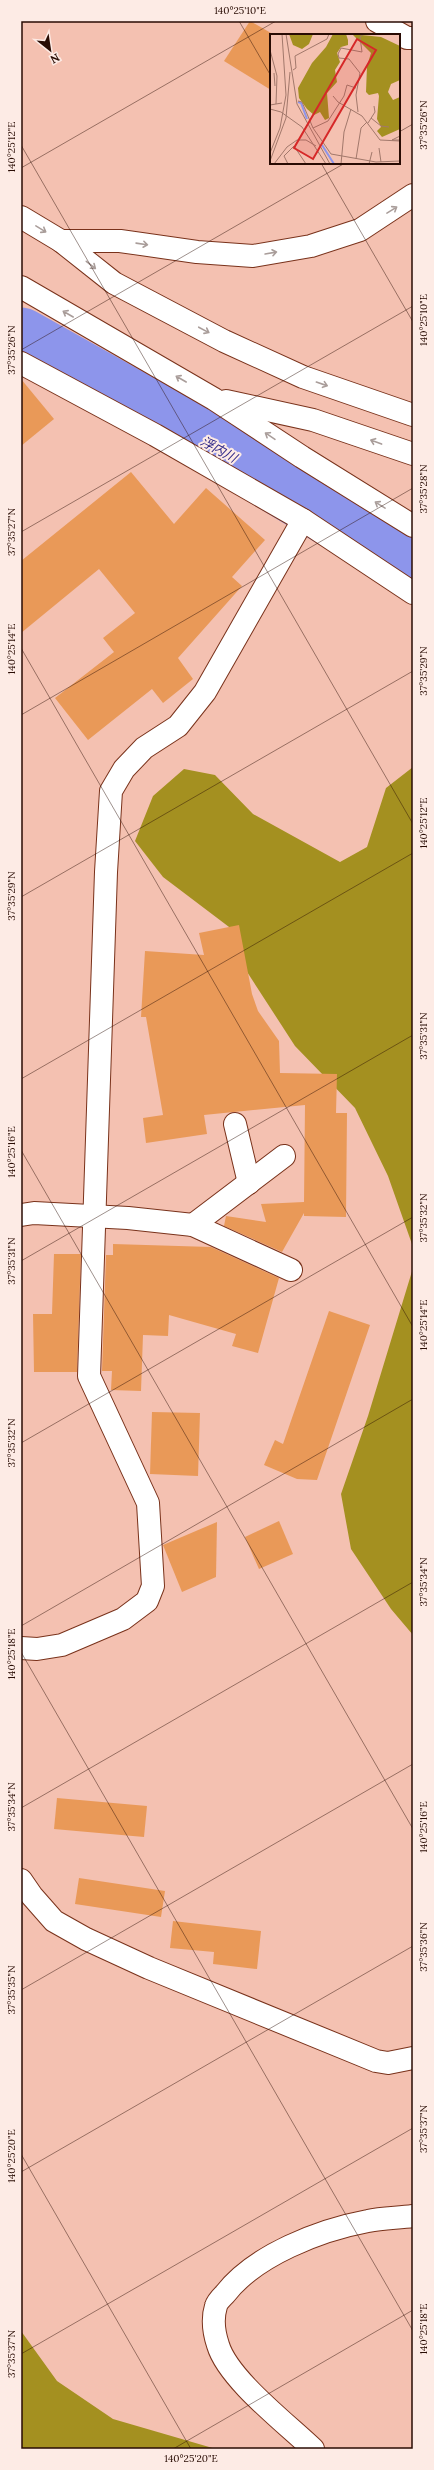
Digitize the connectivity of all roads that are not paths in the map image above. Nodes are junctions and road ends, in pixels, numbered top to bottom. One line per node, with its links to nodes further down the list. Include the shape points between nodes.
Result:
1 (377, 21): 2 (main road)
2 (400, 34)
3 (400, 34): 4 (main road)
4 (413, 38)
5 (413, 195): 7 (main road, one-way to 5, via 120,241 197,252 253,256 311,246 360,230)
6 (21, 217): 7 (main road, one-way to 7)
7 (61, 241): 11 (main road, one-way to 11, via 114,283 224,341 303,377)
8 (21, 287): 10 (main road, one-way to 8)
9 (21, 363): 13 (main road, via 155,435)
10 (214, 399): 12 (main road, one-way to 10, via 313,420); 14 (main road, one-way to 10)
11 (413, 415)
12 (413, 454)
13 (303, 520): 15 (main road); 20 (main road, via 205,692 178,726 144,748 124,769 111,790)
14 (413, 526)
15 (413, 593)
16 (235, 1124): 18 (main road)
17 (284, 1156): 18 (main road)
18 (249, 1183): 21 (main road)
19 (21, 1215): 20 (main road, via 34,1213)
20 (94, 1216): 21 (main road); 23 (main road, via 89,1376 148,1503 153,1586 147,1601 123,1619 62,1645 37,1649)
21 (193, 1225): 22 (main road)
22 (291, 1270)
23 (21, 1648)
24 (21, 1880): 25 (main road, via 54,1921 86,1940 376,2061 388,2063)
25 (413, 2058)
26 (413, 2216): 27 (main road, via 368,2221 322,2234 290,2247 256,2265 234,2282 216,2305 214,2325 218,2346 235,2376)
27 (313, 2449)

